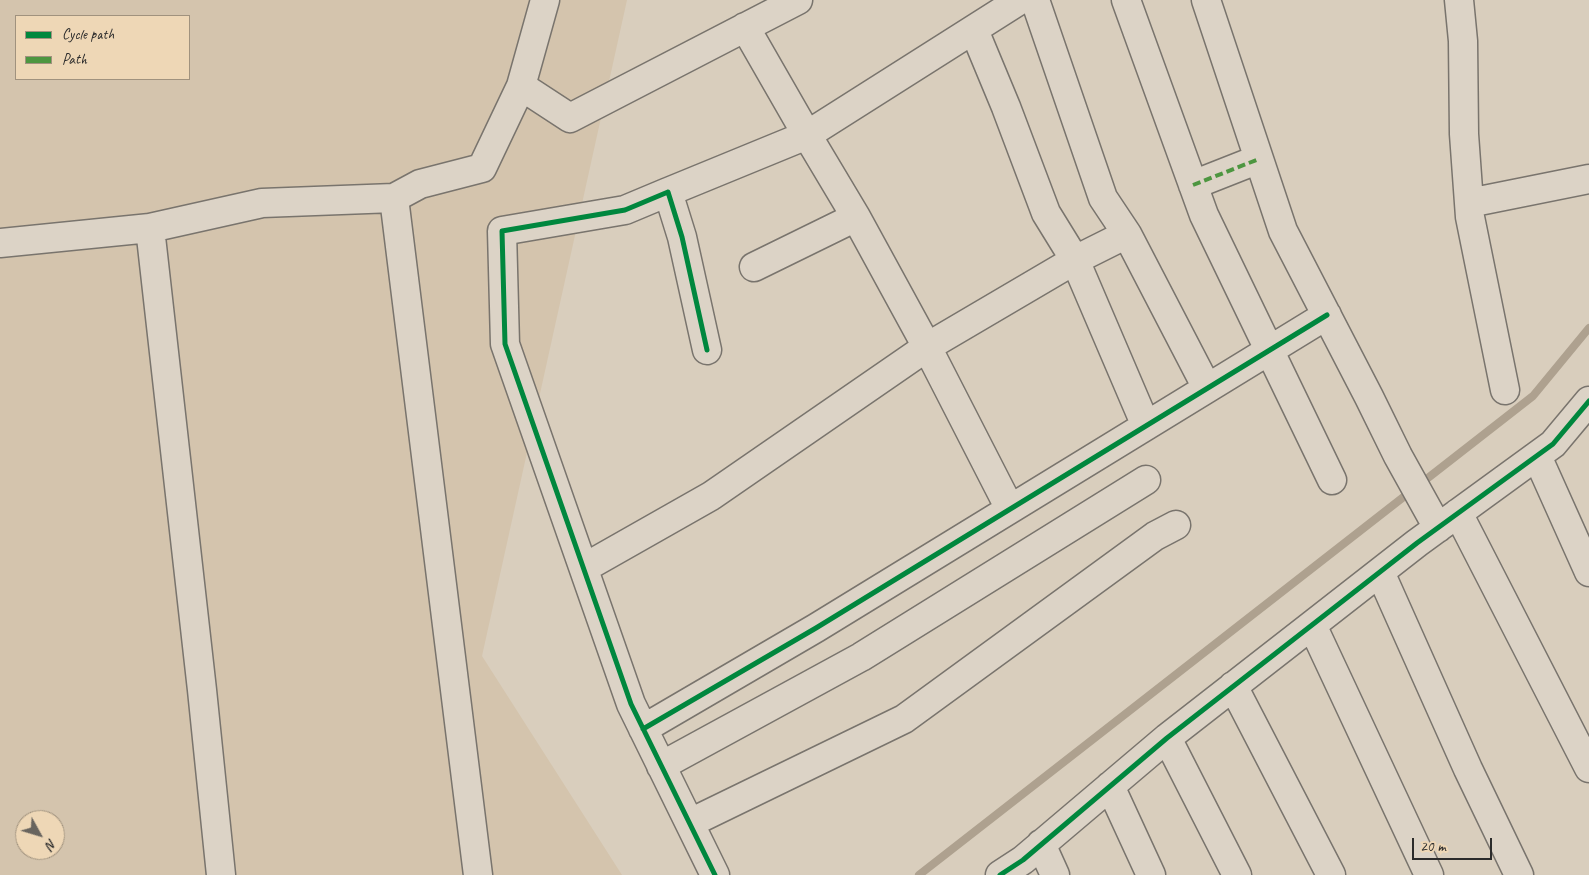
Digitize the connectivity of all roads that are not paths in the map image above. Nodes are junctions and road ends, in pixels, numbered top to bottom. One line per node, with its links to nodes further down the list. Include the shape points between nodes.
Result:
1 (545, 0): 10 (street)
2 (798, 0): 8 (street)
3 (1020, 0): 9 (street)
4 (1035, 0): 20 (street, via 1103,198)
5 (1126, 0): 14 (street)
6 (1206, 0): 12 (street)
7 (1459, 0): 17 (street)
8 (746, 27): 10 (street, via 570,118); 11 (street)
9 (974, 30): 11 (street); 22 (street, via 1046,213)
10 (521, 86): 16 (street, via 482,168 420,184)
11 (807, 135): 15 (street); 18 (street)
12 (1259, 159): 14 (street); 24 (street, via 1283,231)
13 (1589, 179): 17 (street)
14 (1193, 185): 27 (street, via 1204,215)
15 (668, 192): 26 (street, via 682,237); 38 (street, via 626,210 502,231 505,344)
16 (394, 198): 19 (street, via 262,203); 51 (street)
17 (1469, 202): 29 (street)
18 (856, 217): 23 (street); 25 (street)
19 (150, 228): 21 (street); 50 (street)
20 (1127, 234): 22 (street); 28 (street)
21 (0, 243)
22 (1075, 260): 25 (street); 31 (street)
23 (754, 268)
24 (1327, 315): 27 (street); 36 (street, via 1398,456)
25 (927, 347): 35 (street); 38 (street, via 711,496)
26 (707, 350)
27 (1269, 350): 28 (street); 34 (street)
28 (1207, 388): 31 (street)
29 (1505, 390)
30 (1589, 401): 32 (street, via 1553,444)
31 (1146, 426): 35 (street)
32 (1537, 456): 36 (street); 40 (street)
33 (1146, 480): 45 (street, via 861,657)
34 (1332, 480)
35 (1010, 510): 43 (street)
36 (1448, 520): 39 (street); 46 (street)
37 (1176, 525): 48 (street, via 1155,536 904,719)
38 (584, 568): 43 (street, via 631,704)
39 (1380, 572): 41 (street); 59 (street)
40 (1589, 572)
41 (1312, 625): 42 (street); 58 (street)
42 (1233, 686): 44 (street); 57 (street)
43 (643, 728): 45 (street)
44 (1167, 738): 47 (street); 56 (street)
45 (661, 766): 48 (street)
46 (1589, 768)
47 (1110, 786): 49 (street); 55 (street)
48 (690, 823): 52 (street)
49 (1041, 844): 53 (street); 54 (street)
50 (221, 875)
51 (478, 875)
52 (715, 875)
53 (1000, 875)
54 (1055, 875)
55 (1152, 875)
56 (1237, 875)
57 (1331, 875)
58 (1429, 875)
59 (1519, 875)

